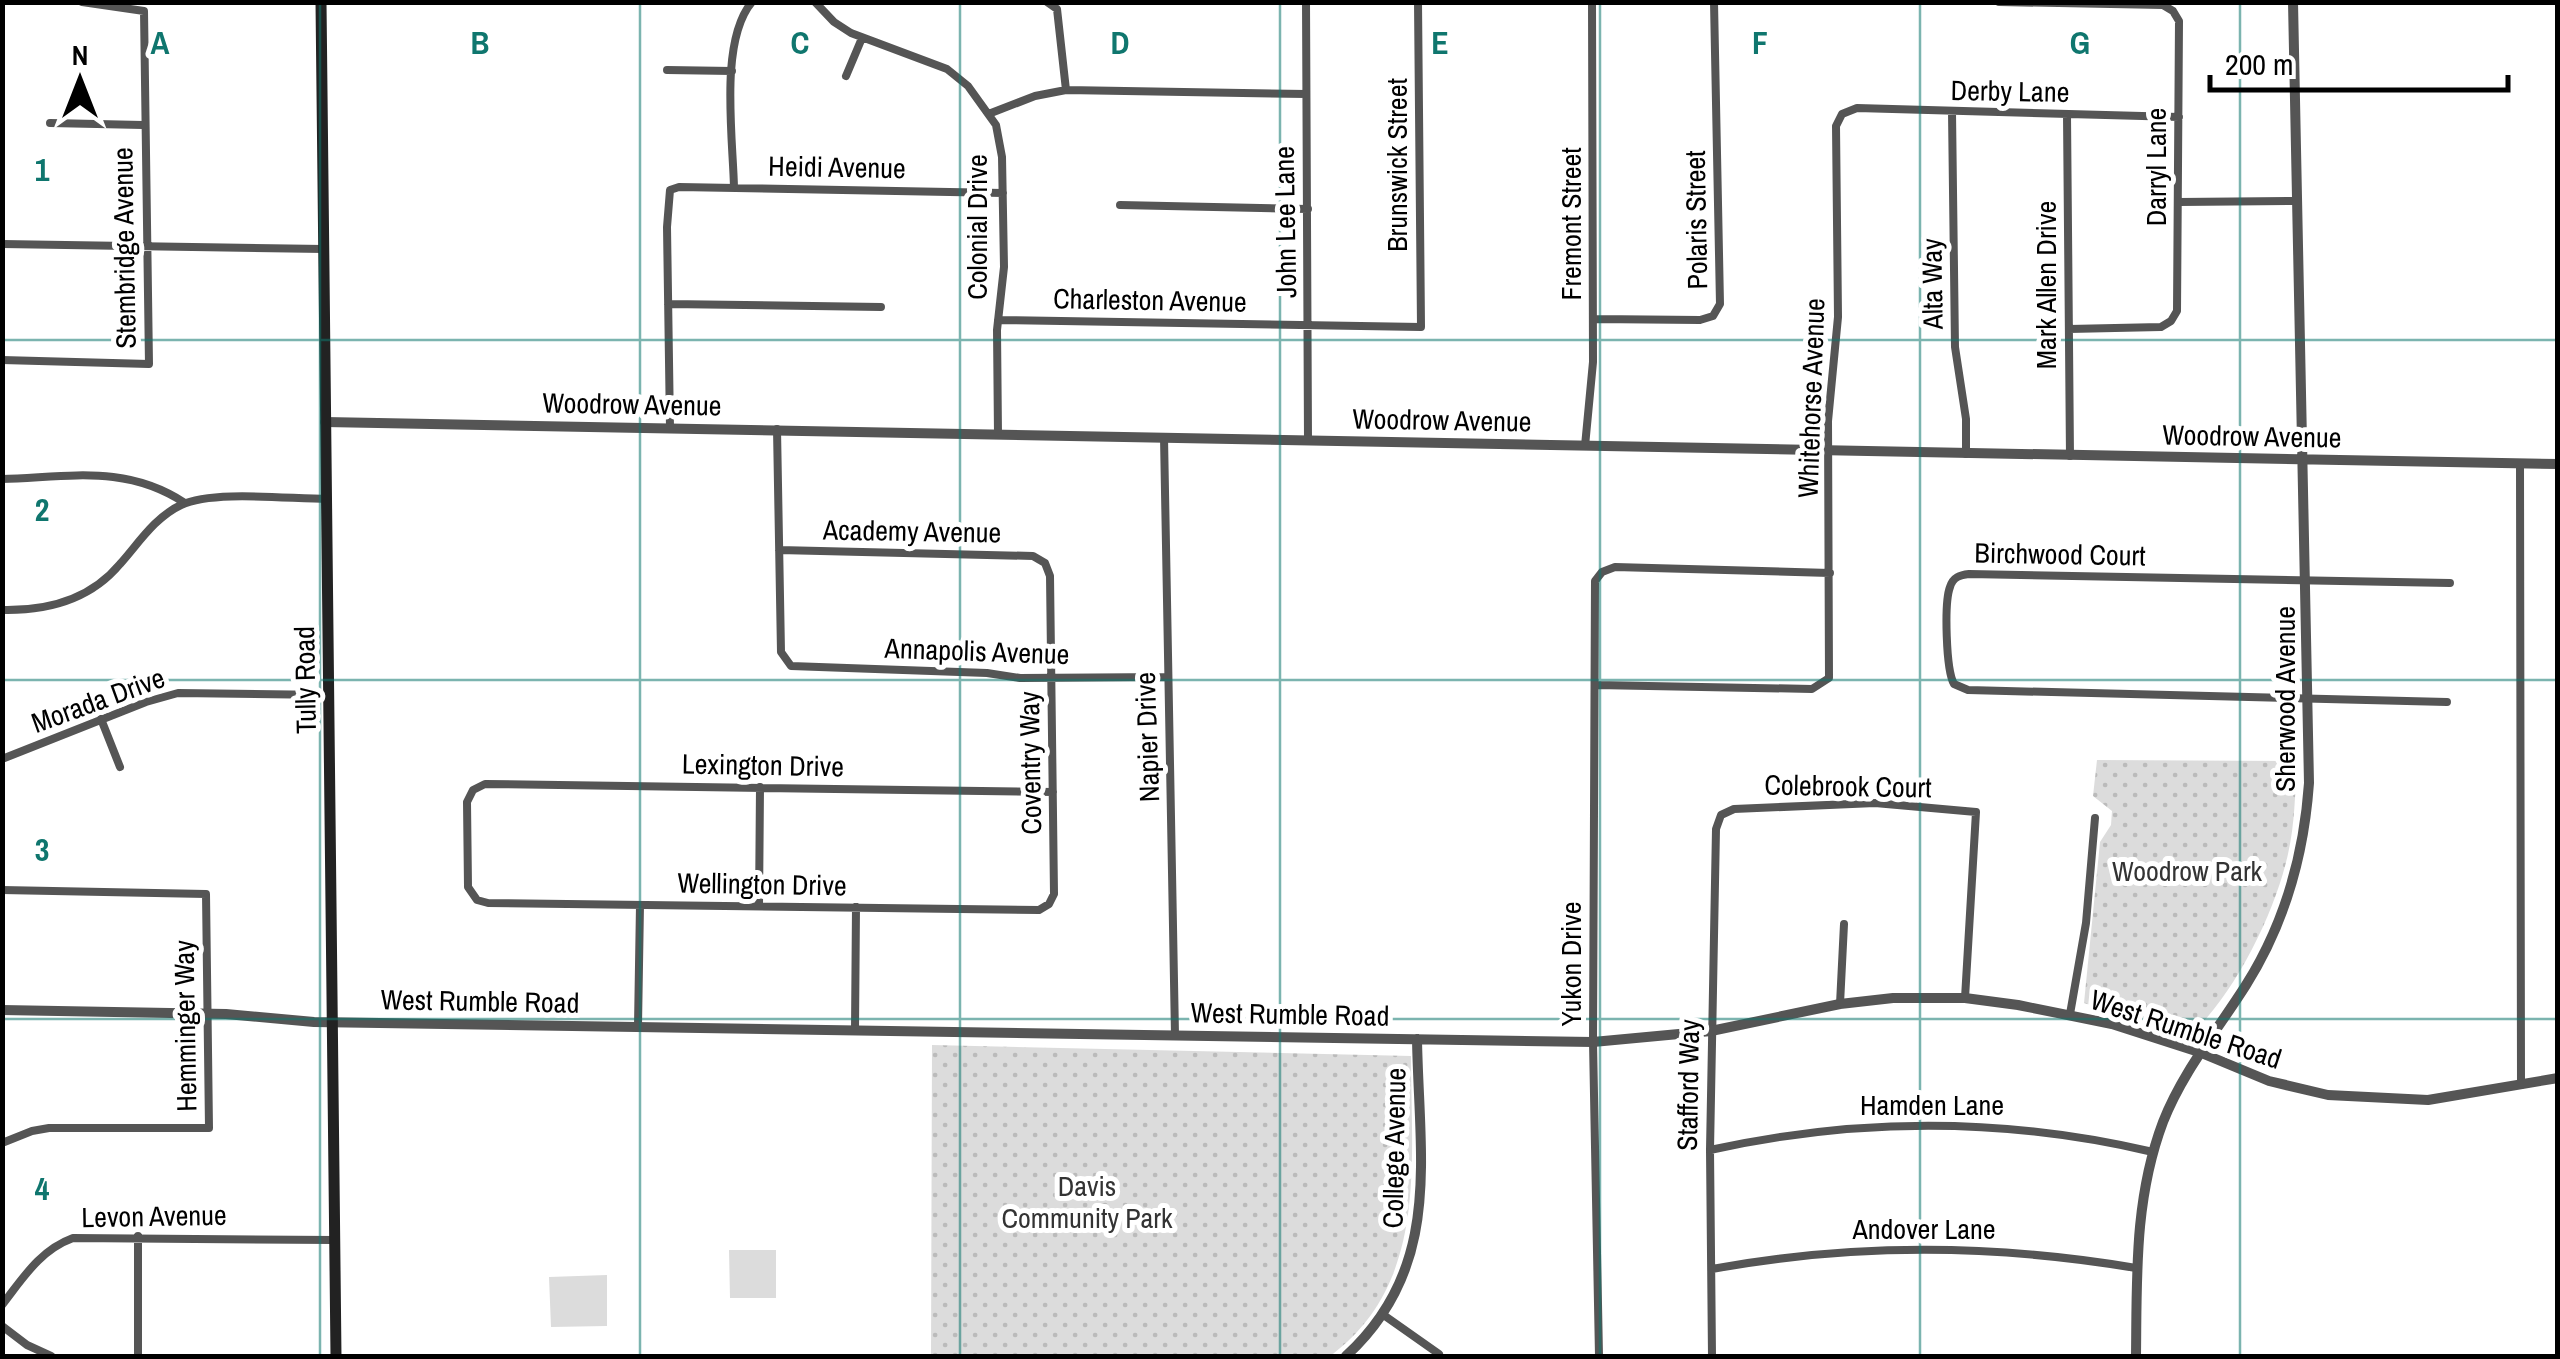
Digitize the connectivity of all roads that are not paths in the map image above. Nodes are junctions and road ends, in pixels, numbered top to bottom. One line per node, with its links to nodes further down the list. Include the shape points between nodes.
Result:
1 (82, 2): 24 (street, Stembridge Avenue, via 144,11)
2 (321, 2): 33 (main road, Tully Road)
3 (752, 2): 14 (street, via 736,30)
4 (815, 2): 12 (street, Colonial Drive)
5 (1048, 2): 16 (street, via 1058,10)
6 (1306, 2): 17 (street, John Lee Lane)
7 (1418, 2): 39 (street, Brunswick Street)
8 (1592, 2): 36 (street, Fremont Street)
9 (1714, 2): 36 (street, Polaris Street, via 1718,310 1700,320)
10 (2000, 2): 22 (street, Darryl Lane, via 2174,11)
11 (2294, 2): 27 (street, Sherwood Avenue)
12 (862, 38): 15 (street); 19 (street, Colonial Drive, via 946,69)
13 (666, 70): 14 (street)
14 (732, 71): 25 (street)
15 (846, 76)
16 (1066, 90): 17 (street); 19 (street)
17 (1306, 94): 30 (street, John Lee Lane)
18 (1952, 112): 20 (street, Derby Lane, via 1857,108); 21 (street, Derby Lane); 50 (street, Alta Way, via 1955,348)
19 (990, 113): 26 (street, Colonial Drive)
20 (1842, 114): 49 (street, Whitehorse Avenue, via 1836,126 1838,317)
21 (2067, 115): 22 (street, Derby Lane); 40 (street, Mark Allen Drive)
22 (2178, 117): 28 (street, Darryl Lane)
23 (50, 123): 24 (street)
24 (143, 125): 32 (street, Stembridge Avenue)
25 (734, 188): 26 (street, Heidi Avenue); 34 (street, Heidi Avenue, via 670,190)
26 (1004, 193): 37 (street, Colonial Drive)
27 (2298, 201): 28 (street); 52 (street, Sherwood Avenue)
28 (2179, 202): 40 (street, Darryl Lane, via 2177,312 2171,322)
29 (1120, 205): 30 (street)
30 (1308, 209): 38 (street, John Lee Lane)
31 (2, 244): 32 (street)
32 (145, 248): 33 (street); 41 (street, Stembridge Avenue, via 149,364)
33 (324, 249): 42 (main road, Tully Road)
34 (668, 304): 35 (street); 43 (street)
35 (881, 307)
36 (1594, 319): 48 (street, Fremont Street)
37 (998, 320): 38 (street, Charleston Avenue); 45 (street, Colonial Drive)
38 (1309, 326): 39 (street, Charleston Avenue); 47 (street, John Lee Lane)
39 (1421, 327)
40 (2069, 329): 51 (street, Mark Allen Drive)
41 (2, 360)
42 (325, 422): 43 (street, Woodrow Avenue); 56 (main road, Tully Road)
43 (670, 428): 44 (street, Woodrow Avenue)
44 (776, 429): 45 (street, Woodrow Avenue); 58 (street)
45 (998, 435): 46 (street, Woodrow Avenue)
46 (1164, 437): 47 (street, Woodrow Avenue); 64 (street, Napier Drive)
47 (1308, 440): 48 (street, Woodrow Avenue)
48 (1585, 446): 49 (street, Woodrow Avenue)
49 (1828, 450): 50 (street, Woodrow Avenue); 60 (street, Whitehorse Avenue)
50 (1966, 454): 51 (street, Woodrow Avenue)
51 (2070, 456): 52 (street, Woodrow Avenue)
52 (2305, 460): 53 (street, Woodrow Avenue); 61 (street, Sherwood Avenue)
53 (2520, 463): 54 (street, Woodrow Avenue); 98 (street)
54 (2558, 464)
55 (2, 479): 57 (street, via 116,476 147,482)
56 (326, 499): 57 (street); 67 (main road, Tully Road)
57 (185, 502): 63 (street, via 82,595 34,610)
58 (779, 550): 59 (street, Academy Avenue, via 1033,556); 65 (street, Annapolis Avenue, via 781,652 798,668)
59 (1043, 562): 65 (street, Coventry Way, via 1050,576)
60 (1830, 573): 66 (street, Whitehorse Avenue, via 1831,670 1825,683 1812,689); 66 (street, Yukon Drive, via 1615,567 1600,573 1594,586)
61 (2307, 581): 62 (street, Birchwood Court); 68 (street, Sherwood Avenue); 68 (street, Birchwood Court, via 1962,574 1948,590 1949,672 1954,684 1968,690)
62 (2450, 584)
63 (2, 610)
64 (1167, 677): 65 (street, Annapolis Avenue); 93 (street, Napier Drive)
65 (1052, 678): 74 (street, Coventry Way)
66 (1596, 685): 95 (street, Yukon Drive)
67 (330, 695): 70 (street, Morada Drive, via 178,693); 89 (main road, Tully Road)
68 (2308, 698): 69 (street, Birchwood Court); 96 (street, Sherwood Avenue, via 2307,815 2291,889 2259,963)
69 (2447, 702)
70 (102, 720): 71 (street, Morada Drive); 72 (street)
71 (2, 759)
72 (120, 767)
73 (760, 787): 74 (street, Lexington Drive); 78 (street, Lexington Drive, via 486,784 467,802 468,887); 81 (street)
74 (1053, 792): 79 (street, Coventry Way)
75 (1722, 815): 84 (street, Colebrook Court, via 1734,808 1830,803 1976,812); 92 (street, Stafford Way, via 1716,829)
76 (2095, 818): 88 (street)
77 (2, 890): 87 (street, Hemminger Way, via 206,894)
78 (474, 897): 80 (street, Wellington Drive, via 488,903)
79 (1049, 904): 82 (street, Wellington Drive, via 1039,910)
80 (640, 905): 81 (street, Wellington Drive); 90 (street)
81 (759, 906): 82 (street, Wellington Drive)
82 (856, 907): 91 (street)
83 (1844, 924): 85 (street)
84 (1965, 998): 85 (street, West Rumble Road); 88 (street, West Rumble Road)
85 (1840, 1004): 92 (street, West Rumble Road)
86 (2, 1010): 87 (street, West Rumble Road)
87 (208, 1014): 89 (street, West Rumble Road); 99 (street, Hemminger Way, via 210,1128 50,1128)
88 (2070, 1014): 96 (street, West Rumble Road)
89 (331, 1022): 90 (street, West Rumble Road); 103 (main road, Tully Road)
90 (638, 1026): 91 (street, West Rumble Road)
91 (855, 1030): 93 (street, West Rumble Road)
92 (1711, 1030): 95 (street, West Rumble Road); 100 (street, Stafford Way)
93 (1175, 1034): 94 (street, West Rumble Road)
94 (1417, 1039): 95 (street, West Rumble Road); 107 (street, College Avenue, via 1418,1227 1408,1269)
95 (1593, 1042): 114 (street, Yukon Drive)
96 (2198, 1052): 98 (street, West Rumble Road, via 2268,1080 2359,1099 2428,1100); 101 (street, Sherwood Avenue)
97 (2558, 1078): 98 (street, West Rumble Road)
98 (2521, 1084)
99 (2, 1142)
100 (1710, 1150): 101 (street, Hamden Lane, via 1805,1132 1937,1123 2042,1130); 105 (street, Stafford Way)
101 (2153, 1152): 104 (street, Sherwood Avenue)
102 (138, 1236): 103 (street, Levon Avenue); 106 (street, Levon Avenue, via 59,1243); 111 (street)
103 (334, 1240): 112 (main road, Tully Road)
104 (2136, 1268): 105 (street, Andover Lane, via 2038,1254 1914,1248); 116 (street, Sherwood Avenue)
105 (1712, 1269): 115 (street, Stafford Way)
106 (2, 1306)
107 (1384, 1316): 109 (street); 113 (street, College Avenue)
108 (2, 1326): 110 (street)
109 (1439, 1354)
110 (52, 1356)
111 (138, 1356)
112 (336, 1356)
113 (1346, 1356)
114 (1599, 1356)
115 (1712, 1356)
116 (2136, 1356)

